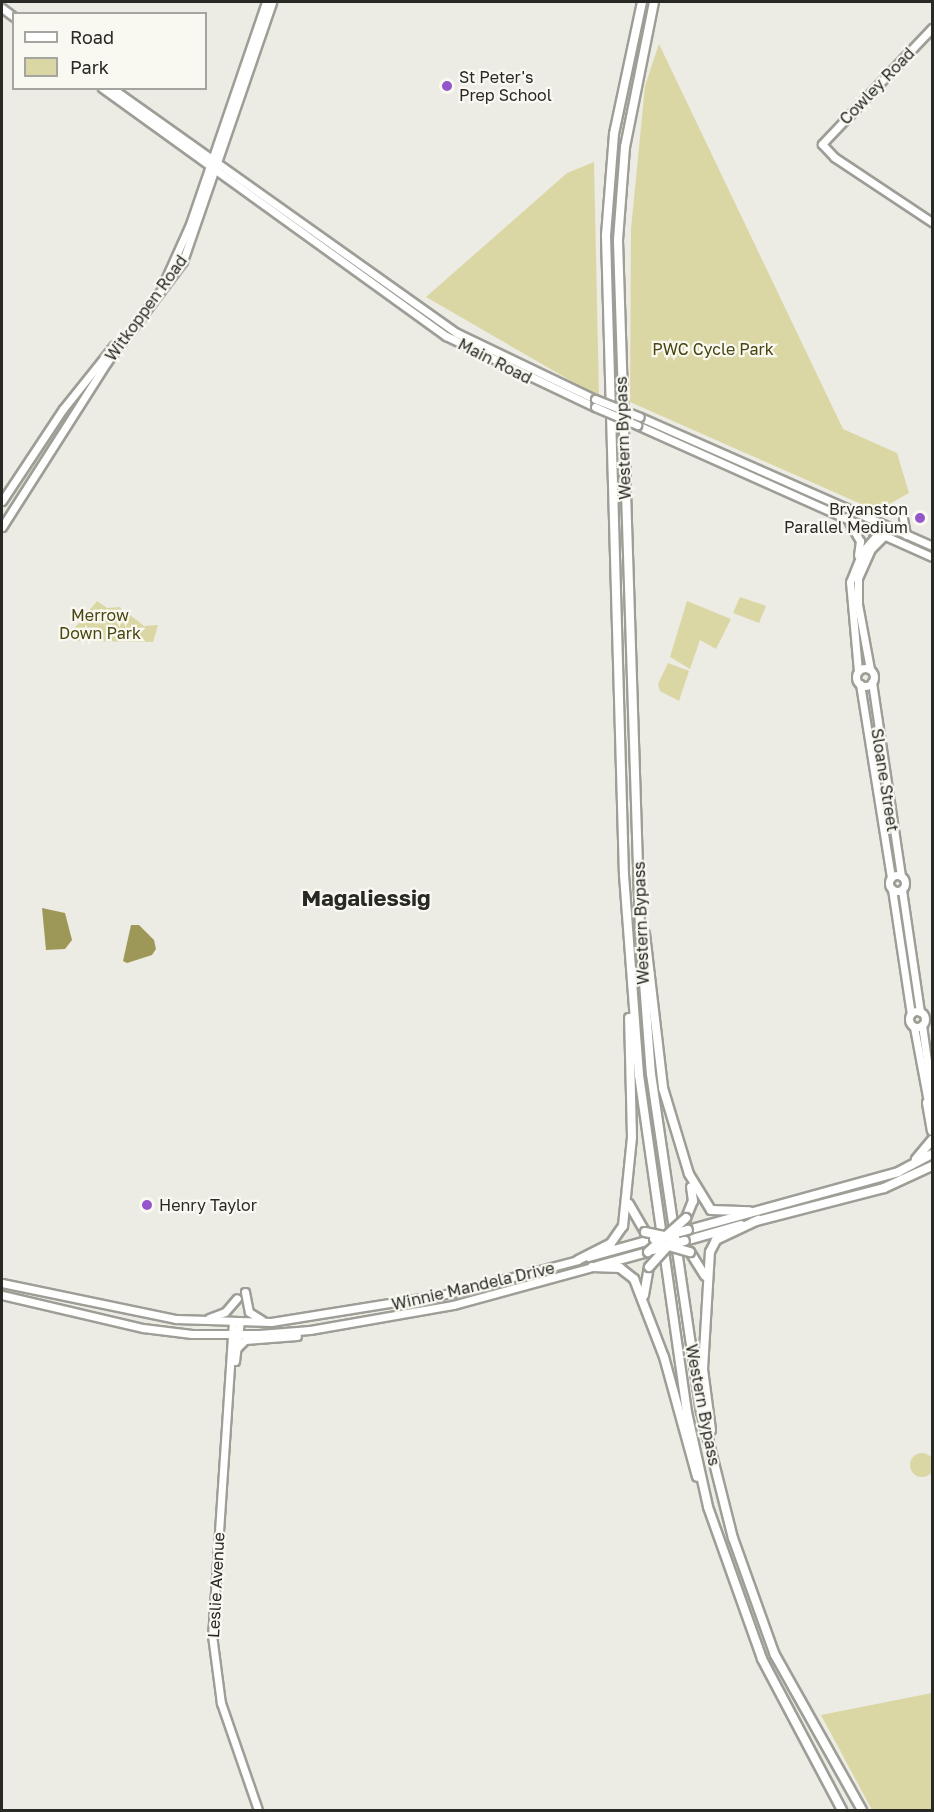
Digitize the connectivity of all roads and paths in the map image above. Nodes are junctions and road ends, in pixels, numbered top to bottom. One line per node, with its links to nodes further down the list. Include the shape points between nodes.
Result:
1 (272, 2): 4 (main road, Witkoppen Road)
2 (642, 2): 35 (highway, Western Bypass, via 614,134 606,236)
3 (654, 2): 37 (highway, Western Bypass, via 625,147 618,241)
4 (266, 5): 8 (main road, Witkoppen Road); 11 (main road, Witkoppen Road)
5 (933, 28): 13 (main road, Cowley Road, via 822,144 834,157)
6 (105, 90): 10 (main road, Main Road)
7 (115, 90): 9 (main road, Main Road)
8 (216, 144): 9 (main road, via 206,151); 11 (main road, Witkoppen Road)
9 (194, 148): 11 (main road, Main Road)
10 (197, 159): 11 (main road, Main Road); 12 (main road, via 202,171)
11 (213, 166): 12 (main road, Witkoppen Road); 15 (main road, Main Road, bridge, via 446,336 498,365); 17 (main road, Witkoppen Road, via 178,269 107,362); 18 (main road, Main Road, bridge, via 457,333 595,399)
12 (199, 196): 14 (main road, Witkoppen Road, via 166,279 67,403)
13 (933, 222)
14 (2, 501)
15 (845, 518): 19 (main road, Main Road); 25 (main road, via 860,540)
16 (903, 518): 20 (main road)
17 (2, 527)
18 (890, 527): 19 (main road); 20 (main road, Main Road)
19 (881, 534): 21 (main road, Main Road); 22 (main road); 25 (main road)
20 (906, 535): 23 (main road, Main Road)
21 (902, 543): 22 (main road); 24 (main road, Main Road)
22 (873, 546): 26 (main road, via 860,571 857,595)
23 (933, 546)
24 (933, 557)
25 (852, 571): 27 (main road)
26 (870, 669): 27 (main road); 28 (main road, Sloane Street)
27 (858, 671): 29 (main road, Sloane Street)
28 (872, 682): 29 (main road); 30 (main road, Sloane Street)
29 (860, 684): 30 (main road, Sloane Street)
30 (869, 700): 31 (main road, Sloane Street); 32 (main road, Sloane Street)
31 (874, 710): 32 (main road); 33 (main road, Sloane Street)
32 (868, 721): 34 (main road, Sloane Street)
33 (878, 734): 34 (main road); 36 (main road, Sloane Street)
34 (875, 763): 38 (main road, Sloane Street)
35 (624, 874): 54 (highway, via 632,1137); 77 (highway, Western Bypass, via 639,1075 654,1196 687,1412)
36 (901, 876): 38 (main road); 40 (main road, Sloane Street)
37 (640, 877): 53 (highway, via 663,1088); 78 (highway, Western Bypass, via 643,992 660,1143 701,1411)
38 (891, 878): 39 (main road, Sloane Street)
39 (892, 889): 40 (main road); 42 (main road)
40 (902, 890): 41 (main road)
41 (921, 1012): 42 (main road); 43 (main road)
42 (911, 1014): 44 (main road)
43 (922, 1025): 44 (main road); 45 (main road)
44 (914, 1027): 46 (main road)
45 (933, 1096)
46 (927, 1103): 47 (main road); 48 (main road)
47 (933, 1117)
48 (933, 1131)
49 (933, 1140): 52 (main road)
50 (933, 1154): 52 (main road, Winnie Mandela Drive)
51 (932, 1166): 56 (main road, Winnie Mandela Drive, via 884,1188)
52 (898, 1173): 55 (main road, Winnie Mandela Drive)
53 (689, 1174): 55 (highway, via 709,1209 724,1213); 59 (highway, bridge, via 693,1202 686,1218)
54 (627, 1198): 58 (highway, via 633,1219); 62 (highway, via 618,1236)
55 (750, 1211): 57 (main road, Winnie Mandela Drive)
56 (759, 1220): 57 (main road, Winnie Mandela Drive); 65 (highway, via 716,1240)
57 (688, 1235): 59 (main road, Winnie Mandela Drive, bridge); 59 (highway, bridge)
58 (646, 1237): 59 (highway, bridge); 60 (highway, bridge); 62 (main road, Winnie Mandela Drive)
59 (666, 1241): 60 (highway, bridge); 61 (main road, Winnie Mandela Drive, bridge); 65 (highway, bridge, via 690,1252 702,1265); 69 (highway, bridge, via 643,1283)
60 (657, 1244): 61 (highway, bridge)
61 (648, 1252): 63 (main road, Winnie Mandela Drive)
62 (578, 1260): 72 (main road, Winnie Mandela Drive, via 452,1293)
63 (592, 1267): 69 (highway, via 620,1268 631,1275); 73 (main road, Winnie Mandela Drive, via 453,1305)
64 (2, 1283): 70 (main road, Winnie Mandela Drive)
65 (707, 1285): 78 (highway, via 704,1379)
66 (245, 1292): 72 (main road, via 252,1315)
67 (2, 1295): 74 (main road, Winnie Mandela Drive, via 143,1328)
68 (237, 1298): 70 (main road, via 217,1316)
69 (646, 1307): 77 (highway)
70 (176, 1319): 71 (main road, Winnie Mandela Drive)
71 (237, 1322): 72 (main road, Winnie Mandela Drive); 74 (main road, Leslie Avenue)
72 (271, 1322)
73 (310, 1330): 74 (main road, Winnie Mandela Drive); 75 (main road, via 301,1335 245,1340)
74 (235, 1334): 75 (main road, Leslie Avenue); 76 (main road, Leslie Avenue)
75 (236, 1350): 76 (main road, Leslie Avenue)
76 (222, 1462): 79 (main road, Leslie Avenue, via 211,1605 215,1670 227,1725)
77 (708, 1507): 80 (highway, Western Bypass, via 762,1659)
78 (733, 1538): 81 (highway, Western Bypass, via 775,1655)
79 (258, 1810)
80 (842, 1810)
81 (862, 1810)

